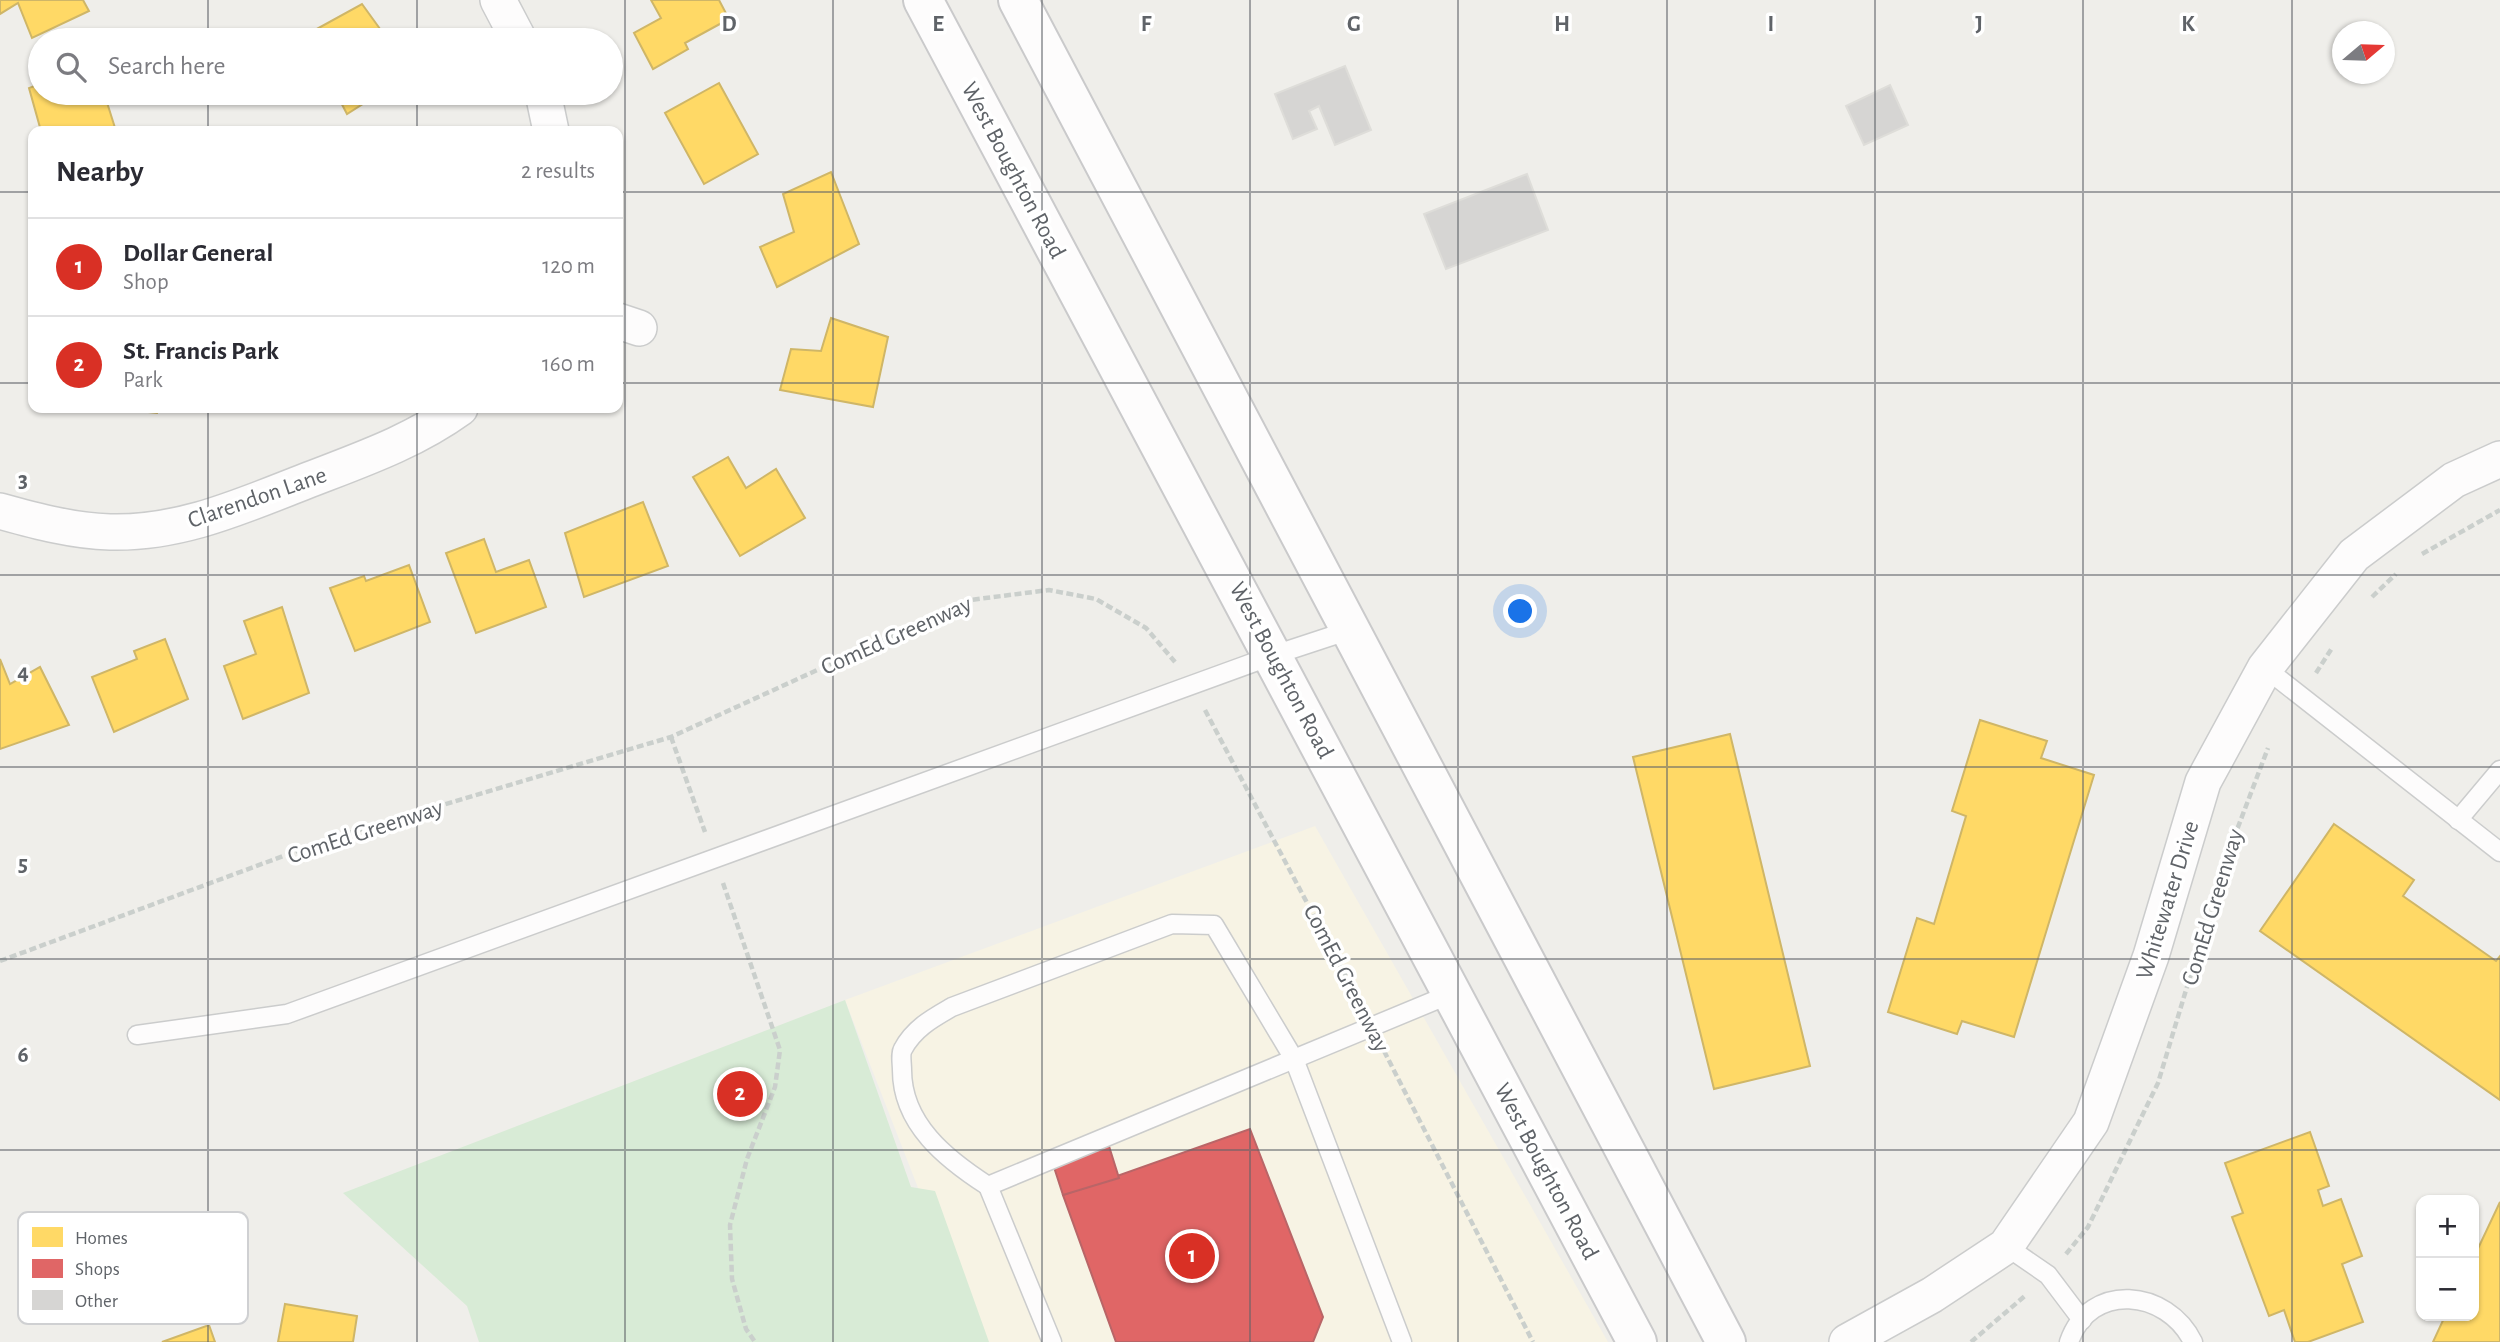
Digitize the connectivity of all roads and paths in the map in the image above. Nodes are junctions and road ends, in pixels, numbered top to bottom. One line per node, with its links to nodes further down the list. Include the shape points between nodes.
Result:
1 (498, 0): 4 (street)
2 (923, 0): 16 (main road, West Boughton Road)
3 (1018, 0): 14 (main road)
4 (513, 28)
5 (545, 105): 6 (street)
6 (550, 126)
7 (452, 413): 10 (street, Clarendon Lane, via 394,447 216,516 161,529 110,532 52,525)
8 (2500, 459): 17 (street, Whitewater Drive, via 2454,480 2354,555)
9 (2500, 510): 11 (path)
10 (0, 511)
11 (2413, 560)
12 (2403, 567): 13 (path)
13 (2369, 599)
14 (1350, 630): 16 (lane); 40 (main road)
15 (2338, 639): 19 (path)
16 (1274, 655): 18 (lane); 27 (main road, West Boughton Road)
17 (2265, 668): 19 (lane); 32 (street, Whitewater Drive, via 2203,782 2151,956 2091,1122)
18 (1192, 686): 20 (path, ComEd Greenway, via 1146,628 1096,599 1049,590 970,600); 25 (lane); 28 (path, ComEd Greenway)
19 (2301, 696): 23 (lane)
20 (671, 737): 25 (path); 26 (path, ComEd Greenway, via 332,838)
21 (2269, 745): 33 (path, ComEd Greenway, via 2224,864 2158,1083 2088,1227)
22 (2500, 770): 23 (lane)
23 (2458, 820): 24 (lane)
24 (2500, 852)
25 (715, 858): 29 (lane, via 287,1014); 35 (path, via 780,1050 775,1087 747,1159 730,1225 732,1279 746,1329)
26 (0, 961)
27 (1453, 993): 28 (lane); 39 (main road, West Boughton Road)
28 (1372, 1027): 30 (lane); 38 (path, ComEd Greenway)
29 (137, 1035)
30 (1294, 1059): 31 (lane); 31 (lane, via 1214,925 1172,925 952,1007 922,1025 902,1051 902,1091 927,1138 956,1166); 37 (lane)
31 (988, 1186): 36 (lane)
32 (2007, 1246): 33 (lane); 41 (street, Whitewater Drive)
33 (2048, 1275): 34 (lane); 42 (path, ComEd Greenway)
34 (2082, 1320): 43 (lane); 44 (lane, via 2099,1306 2120,1299 2142,1299 2181,1321)
35 (755, 1342)
36 (1052, 1342)
37 (1402, 1342)
38 (1533, 1342)
39 (1637, 1342)
40 (1726, 1342)
41 (1847, 1342)
42 (1971, 1342)
43 (2068, 1342)
44 (2193, 1342)

